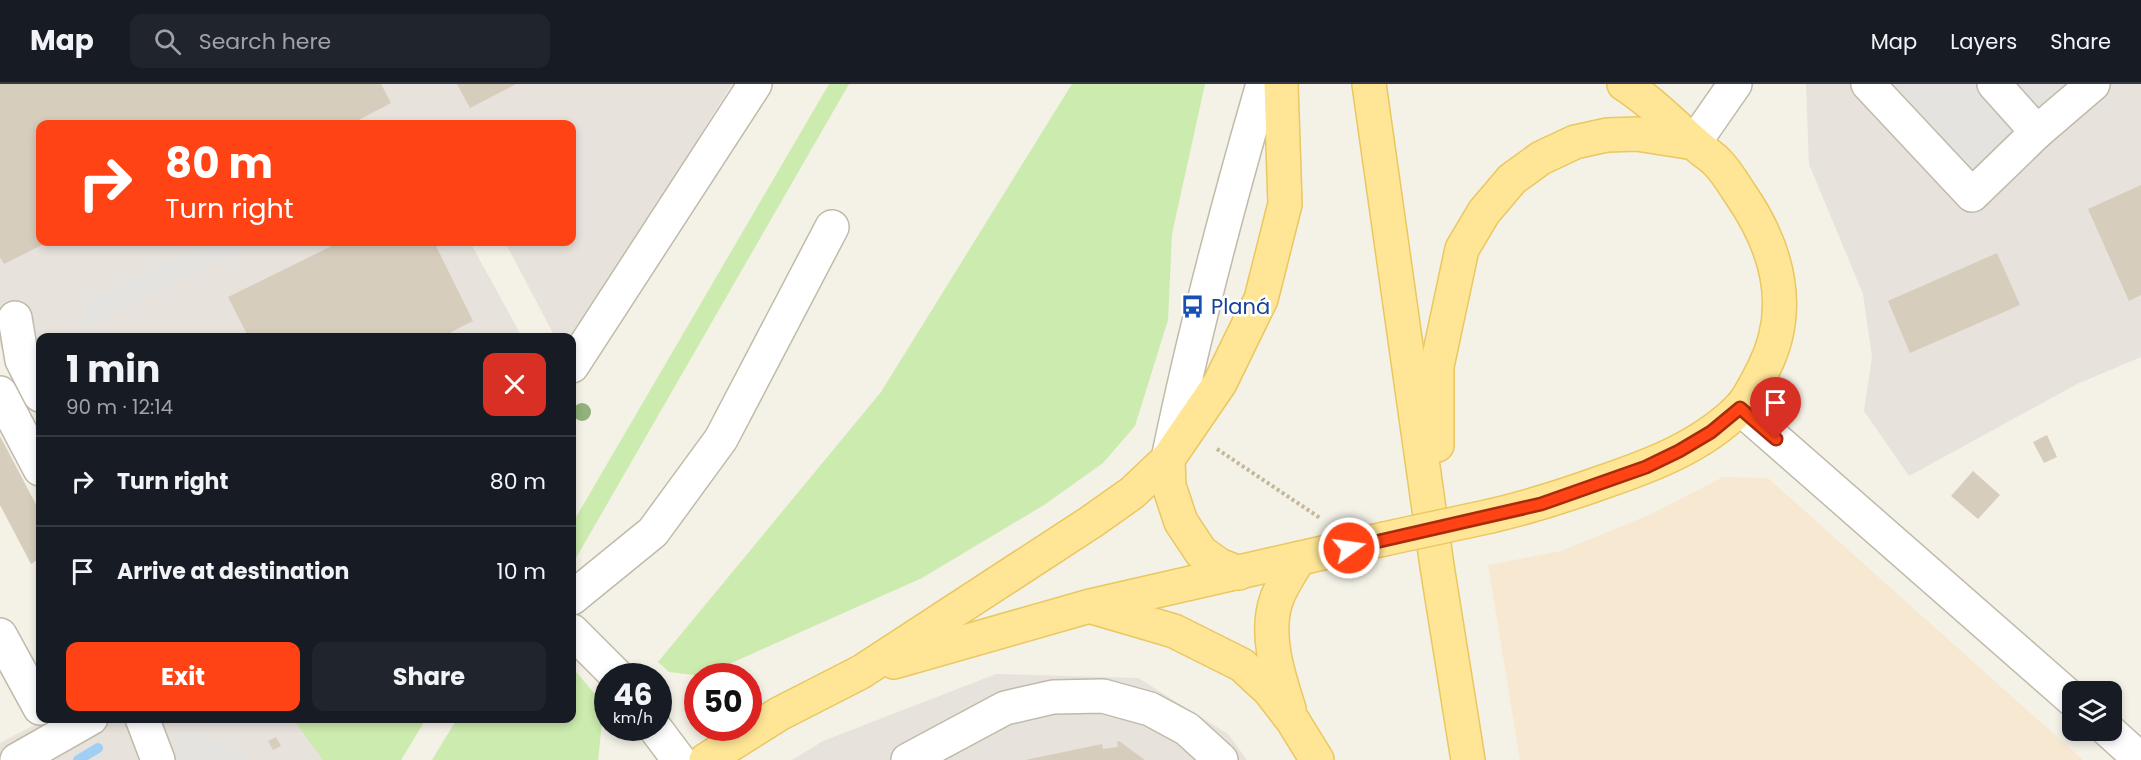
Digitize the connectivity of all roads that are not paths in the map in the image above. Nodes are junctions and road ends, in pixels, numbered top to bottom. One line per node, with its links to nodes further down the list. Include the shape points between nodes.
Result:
1 (755, 84): 14 (street)
2 (1263, 84): 19 (street, via 1232,191)
3 (1281, 84): 19 (main road, via 1285,204 1261,298 1220,383)
4 (1369, 84): 21 (main road)
5 (1624, 84): 11 (main road)
6 (1735, 84): 11 (street)
7 (1868, 84): 10 (street, via 1972,195)
8 (1994, 84): 10 (street)
9 (2093, 84): 10 (street)
10 (2037, 132)
11 (1694, 143): 17 (main road, via 1718,163 1755,216 1777,272 1780,296 1772,353); 21 (main road, via 1637,134 1575,142 1512,178 1484,212 1462,249 1437,366)
12 (832, 227): 23 (street, via 721,440 653,532)
13 (15, 318): 15 (street, via 22,360)
14 (576, 360)
15 (36, 387)
16 (0, 393): 18 (street)
17 (1740, 408): 20 (main road, bridge, via 1711,432 1646,467 1541,504); 29 (street)
18 (36, 456)
19 (1168, 459): 22 (main road, via 1169,486 1181,522 1201,552); 28 (main road, via 1091,522)
20 (1298, 560): 22 (main road); 31 (main road, via 1278,596 1272,632 1277,673)
21 (1437, 566): 44 (main road)
22 (1239, 573): 24 (main road)
23 (576, 595)
24 (1090, 606): 28 (main road); 31 (main road, via 1174,631 1242,665 1269,690)
25 (576, 635): 27 (street)
26 (0, 636): 30 (street)
27 (604, 663)
28 (861, 672): 40 (main road, via 779,714)
29 (2062, 690)
30 (36, 701)
31 (1293, 721): 43 (main road)
32 (72, 723): 34 (street)
33 (144, 723): 37 (street)
34 (52, 728): 38 (street)
35 (665, 741): 39 (street)
36 (2120, 741): 45 (street)
37 (159, 759)
38 (17, 760)
39 (679, 760)
40 (706, 760)
41 (908, 760): 42 (street, via 1005,708 1053,697 1103,696 1150,709 1187,729)
42 (1221, 760)
43 (1317, 760)
44 (1468, 760)
45 (2141, 760)

